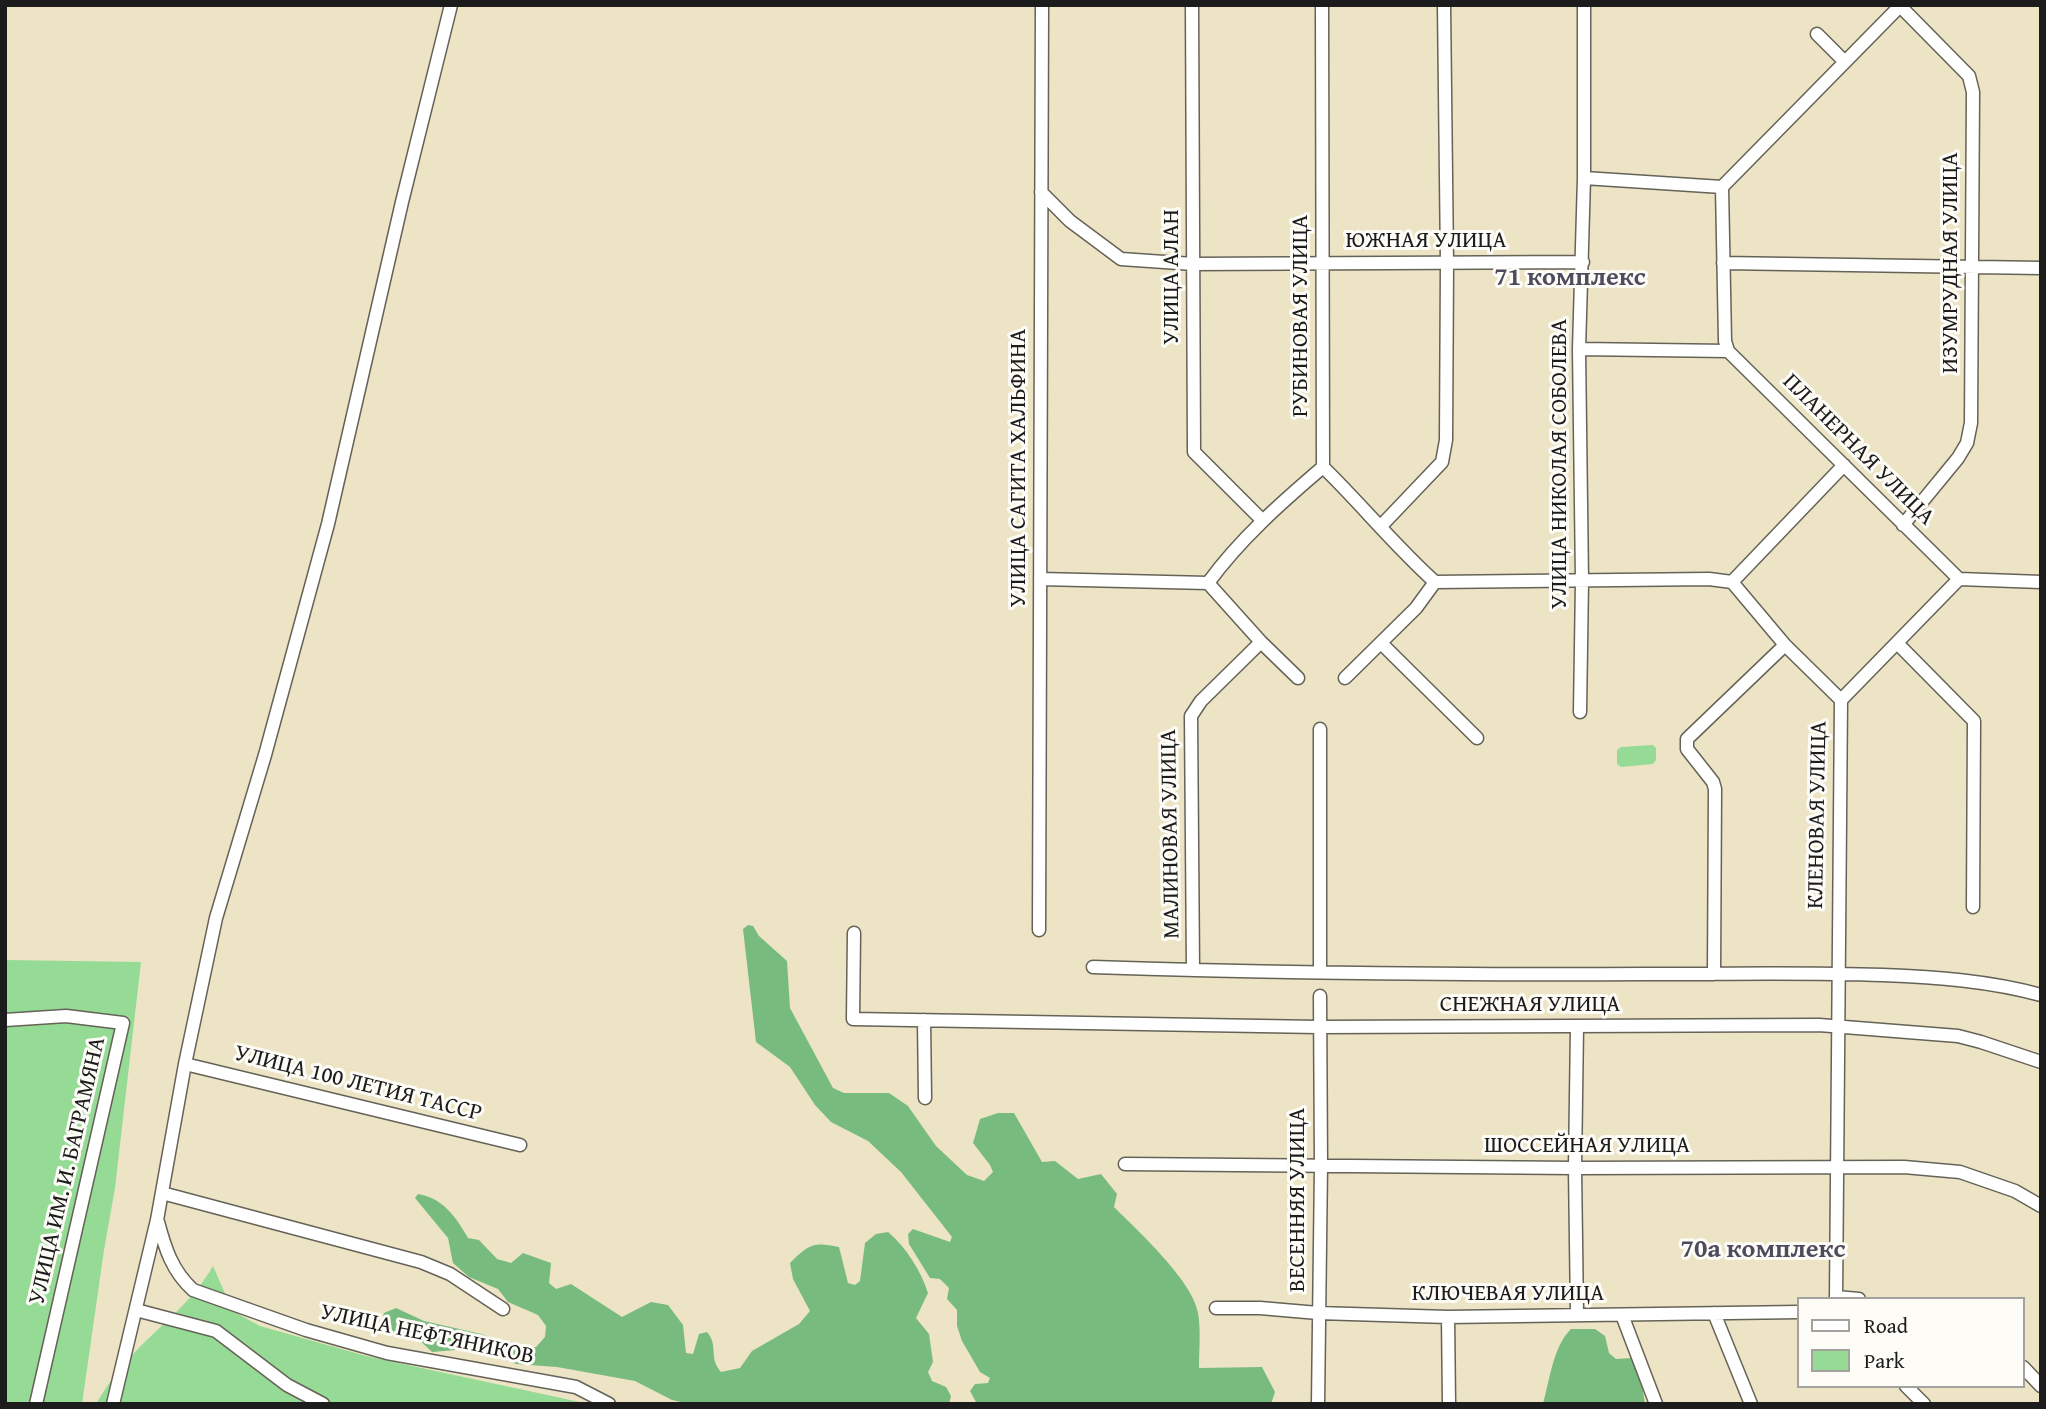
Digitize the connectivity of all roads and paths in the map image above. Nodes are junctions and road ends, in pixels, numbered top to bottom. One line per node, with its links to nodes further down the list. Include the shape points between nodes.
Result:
1 (452, 5): 60 (street, via 328,524 216,918)
2 (1042, 5): 12 (street, УЛИЦА САГИТА ХАЛЬФИНА)
3 (1192, 5): 17 (street, УЛИЦА АЛАН)
4 (1322, 5): 13 (street, РУБИНОВАЯ УЛИЦА)
5 (1444, 5): 15 (street)
6 (1584, 5): 10 (street, УЛИЦА НИКОЛАЯ СОБОЛЕВА)
7 (1900, 6): 9 (street); 18 (street, ИЗУМРУДНАЯ УЛИЦА, via 1969,76 1973,92)
8 (1817, 34): 9 (street)
9 (1845, 62): 11 (street)
10 (1584, 178): 11 (street); 14 (street, УЛИЦА НИКОЛАЯ СОБОЛЕВА)
11 (1722, 187): 16 (street)
12 (1041, 192): 17 (street, ЮЖНАЯ УЛИЦА, via 1070,221 1121,259); 27 (street, УЛИЦА САГИТА ХАЛЬФИНА)
13 (1322, 262): 15 (street, ЮЖНАЯ УЛИЦА); 17 (street, ЮЖНАЯ УЛИЦА); 23 (street, РУБИНОВАЯ УЛИЦА)
14 (1583, 262): 15 (street, ЮЖНАЯ УЛИЦА); 20 (street, УЛИЦА НИКОЛАЯ СОБОЛЕВА)
15 (1447, 263): 26 (street, via 1443,462)
16 (1723, 263): 18 (street); 21 (street)
17 (1193, 264): 24 (street, УЛИЦА АЛАН, via 1194,452)
18 (1972, 268): 19 (street); 25 (street, ИЗУМРУДНАЯ УЛИЦА, via 1967,443)
19 (2041, 268)
20 (1579, 349): 21 (street); 29 (street, УЛИЦА НИКОЛАЯ СОБОЛЕВА)
21 (1728, 351): 22 (street, ПЛАНЕРНАЯ УЛИЦА)
22 (1844, 465): 25 (street, ПЛАНЕРНАЯ УЛИЦА); 31 (street)
23 (1323, 467): 24 (street); 26 (street)
24 (1263, 521): 33 (street)
25 (1903, 525): 28 (street, ПЛАНЕРНАЯ УЛИЦА)
26 (1381, 526): 30 (street)
27 (1040, 579): 33 (street); 45 (street, УЛИЦА САГИТА ХАЛЬФИНА)
28 (1959, 579): 32 (street); 36 (street, КЛЕНОВАЯ УЛИЦА)
29 (1583, 581): 30 (street); 31 (street); 41 (street, УЛИЦА НИКОЛАЯ СОБОЛЕВА)
30 (1435, 582): 35 (street)
31 (1732, 582): 37 (street)
32 (2041, 582)
33 (1208, 583): 34 (street)
34 (1261, 642): 38 (street); 48 (street, МАЛИНОВАЯ УЛИЦА, via 1200,701 1191,716)
35 (1381, 643): 39 (street); 43 (street)
36 (1897, 643): 40 (street, КЛЕНОВАЯ УЛИЦА); 44 (street, via 1974,721)
37 (1785, 645): 40 (street); 51 (street, via 1687,739 1687,749 1715,789)
38 (1298, 678)
39 (1345, 678)
40 (1840, 700): 50 (street, КЛЕНОВАЯ УЛИЦА)
41 (1580, 712)
42 (1320, 729): 49 (street)
43 (1477, 738)
44 (1973, 907)
45 (1038, 930)
46 (855, 933): 55 (street, СНЕЖНАЯ УЛИЦА, via 853,1019)
47 (1093, 967): 48 (street)
48 (1193, 970): 49 (street)
49 (1320, 972): 51 (street)
50 (1837, 973): 51 (street); 52 (street, via 1920,977 2012,987); 57 (street, КЛЕНОВАЯ УЛИЦА)
51 (1714, 974)
52 (2041, 995)
53 (1320, 996): 58 (street, ВЕСЕННЯЯ УЛИЦА)
54 (5, 1020): 83 (street, УЛИЦА ИМ. И. БАГРАМЯНА, via 66,1016 123,1023)
55 (924, 1020): 58 (street, СНЕЖНАЯ УЛИЦА); 61 (street)
56 (1577, 1026): 57 (street, СНЕЖНАЯ УЛИЦА); 58 (street, СНЕЖНАЯ УЛИЦА); 66 (street)
57 (1837, 1026): 59 (street, СНЕЖНАЯ УЛИЦА, via 1958,1036); 65 (street, КЛЕНОВАЯ УЛИЦА)
58 (1318, 1027): 64 (street, ВЕСЕННЯЯ УЛИЦА)
59 (2041, 1062)
60 (185, 1064): 62 (street, УЛИЦА 100 ЛЕТИЯ ТАССР); 67 (street)
61 (925, 1098)
62 (520, 1145)
63 (1125, 1164): 64 (street, ШОССЕЙНАЯ УЛИЦА)
64 (1321, 1165): 66 (street, ШОССЕЙНАЯ УЛИЦА); 75 (street, ВЕСЕННЯЯ УЛИЦА)
65 (1836, 1167): 66 (street, ШОССЕЙНАЯ УЛИЦА); 68 (street, ШОССЕЙНАЯ УЛИЦА, via 1960,1172 2015,1191); 70 (street, КЛЕНОВАЯ УЛИЦА)
66 (1575, 1168): 77 (street)
67 (162, 1193): 69 (street); 72 (street, via 421,1262 450,1274)
68 (2041, 1206)
69 (157, 1220): 73 (street); 86 (street, УЛИЦА НЕФТЯНИКОВ, via 168,1256 193,1290 387,1353 576,1387)
70 (1836, 1297)
71 (1216, 1308): 75 (street, КЛЮЧЕВАЯ УЛИЦА)
72 (503, 1309)
73 (136, 1310): 84 (street); 85 (street, via 216,1331 287,1385)
74 (1798, 1312): 76 (street, КЛЮЧЕВАЯ УЛИЦА)
75 (1318, 1313): 79 (street, КЛЮЧЕВАЯ УЛИЦА); 87 (street, ВЕСЕННЯЯ УЛИЦА)
76 (1714, 1313): 78 (street, КЛЮЧЕВАЯ УЛИЦА); 90 (street)
77 (1577, 1314): 78 (street, КЛЮЧЕВАЯ УЛИЦА); 79 (street, КЛЮЧЕВАЯ УЛИЦА)
78 (1622, 1315): 89 (street)
79 (1448, 1317): 88 (street)
80 (2025, 1369): 81 (street)
81 (2041, 1386)
82 (1908, 1388): 91 (street)
83 (36, 1404)
84 (113, 1404)
85 (323, 1404)
86 (609, 1404)
87 (1318, 1404)
88 (1449, 1404)
89 (1656, 1404)
90 (1751, 1404)
91 (1924, 1404)

